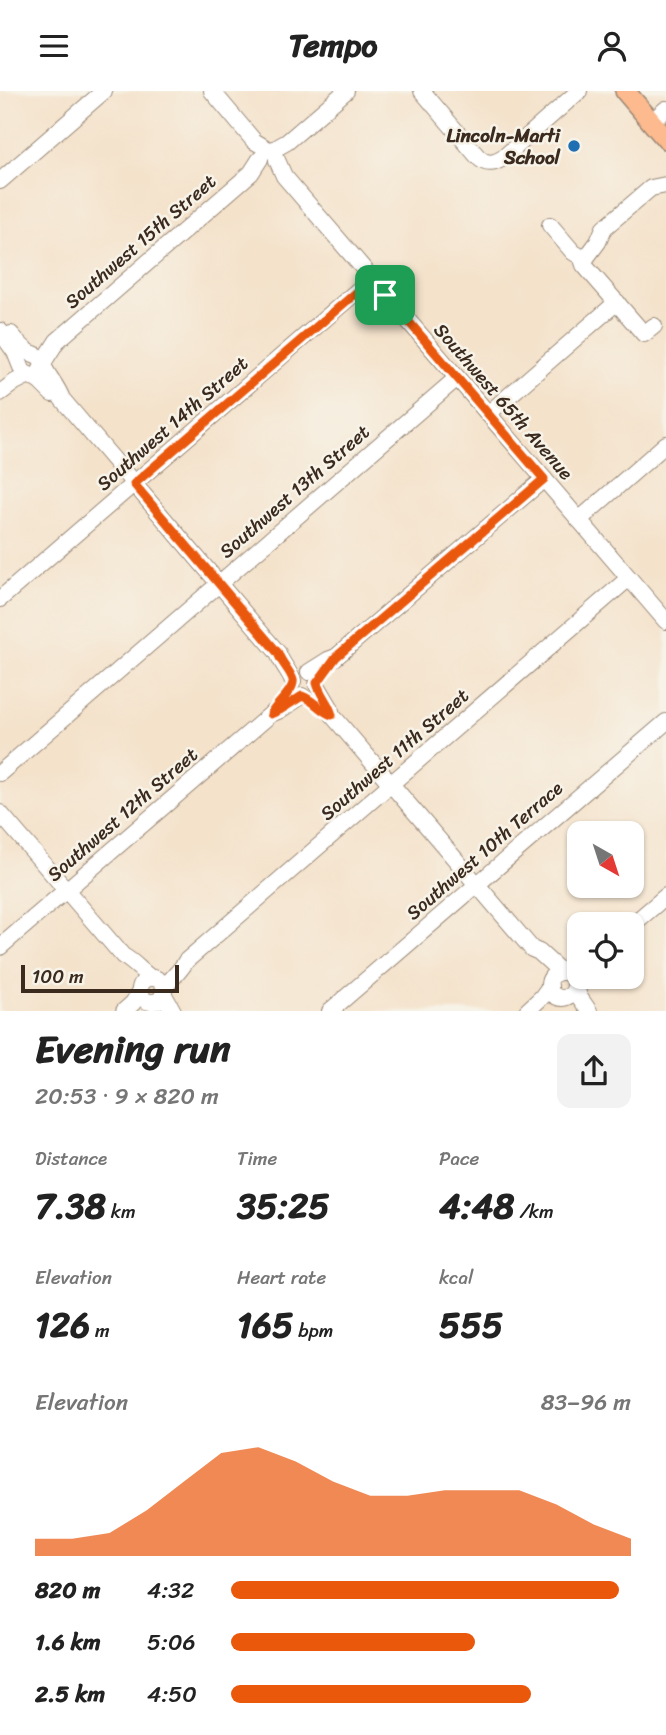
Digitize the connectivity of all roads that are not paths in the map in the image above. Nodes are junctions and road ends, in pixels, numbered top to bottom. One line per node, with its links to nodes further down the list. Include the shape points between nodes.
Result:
1 (104, 91): 11 (street)
2 (212, 91): 10 (street, Southwest 65th Avenue)
3 (346, 91): 10 (street, Southwest 15th Street)
4 (422, 91): 5 (street, via 478,157 491,163 503,158)
5 (579, 91)
6 (625, 91): 8 (main road)
7 (666, 109): 8 (street)
8 (651, 122): 9 (main road)
9 (666, 139)
10 (267, 160): 15 (street, Southwest 65th Avenue); 20 (street, Southwest 15th Street)
11 (0, 181)
12 (666, 186): 14 (street, via 651,188 604,228)
13 (550, 225): 14 (street)
14 (584, 259): 16 (street, via 584,265)
15 (372, 279): 21 (street, Southwest 65th Avenue); 27 (street, Southwest 14th Street)
16 (617, 302): 18 (street, via 644,334); 24 (street)
17 (0, 325): 20 (street, via 18,342)
18 (654, 326)
19 (0, 331): 20 (street)
20 (31, 364): 22 (street, Southwest 15th Street); 23 (street, Southwest 15th Street); 27 (street, via 44,385 62,399)
21 (457, 378): 24 (street, Southwest 65th Avenue); 30 (street, Southwest 13th Street)
22 (0, 386)
23 (0, 393)
24 (488, 414): 26 (street, Southwest 65th Avenue)
25 (666, 445): 28 (street)
26 (544, 479): 28 (street, Southwest 65th Avenue); 33 (street, Southwest 12th Street)
27 (134, 484): 30 (street); 31 (street, Southwest 14th Street)
28 (579, 520): 29 (street, Southwest 65th Avenue)
29 (629, 578): 32 (street, Southwest 65th Avenue); 36 (street, Southwest 11th Street)
30 (220, 584): 33 (street, via 288,670); 35 (street, Southwest 13th Street)
31 (0, 599)
32 (666, 621)
33 (305, 684): 36 (street, via 330,707); 39 (street, Southwest 12th Street)
34 (666, 722): 38 (street, Southwest 10th Terrace)
35 (0, 773)
36 (391, 784): 38 (street); 44 (street, Southwest 11th Street, via 186,961 165,973)
37 (0, 813): 39 (street)
38 (477, 884): 43 (street, via 545,971); 48 (street, Southwest 10th Terrace)
39 (66, 890): 42 (street, Southwest 12th Street); 44 (street, via 123,956 124,964)
40 (666, 896): 41 (street)
41 (644, 915)
42 (0, 947)
43 (566, 982): 49 (street); 50 (street); 51 (street); 52 (street)
44 (153, 992): 45 (street, Southwest 11th Street); 46 (street, Southwest 11th Street); 47 (street)
45 (124, 1010)
46 (133, 1010)
47 (173, 1010)
48 (330, 1010)
49 (527, 1010)
50 (539, 1010)
51 (580, 1010)
52 (589, 1010)

